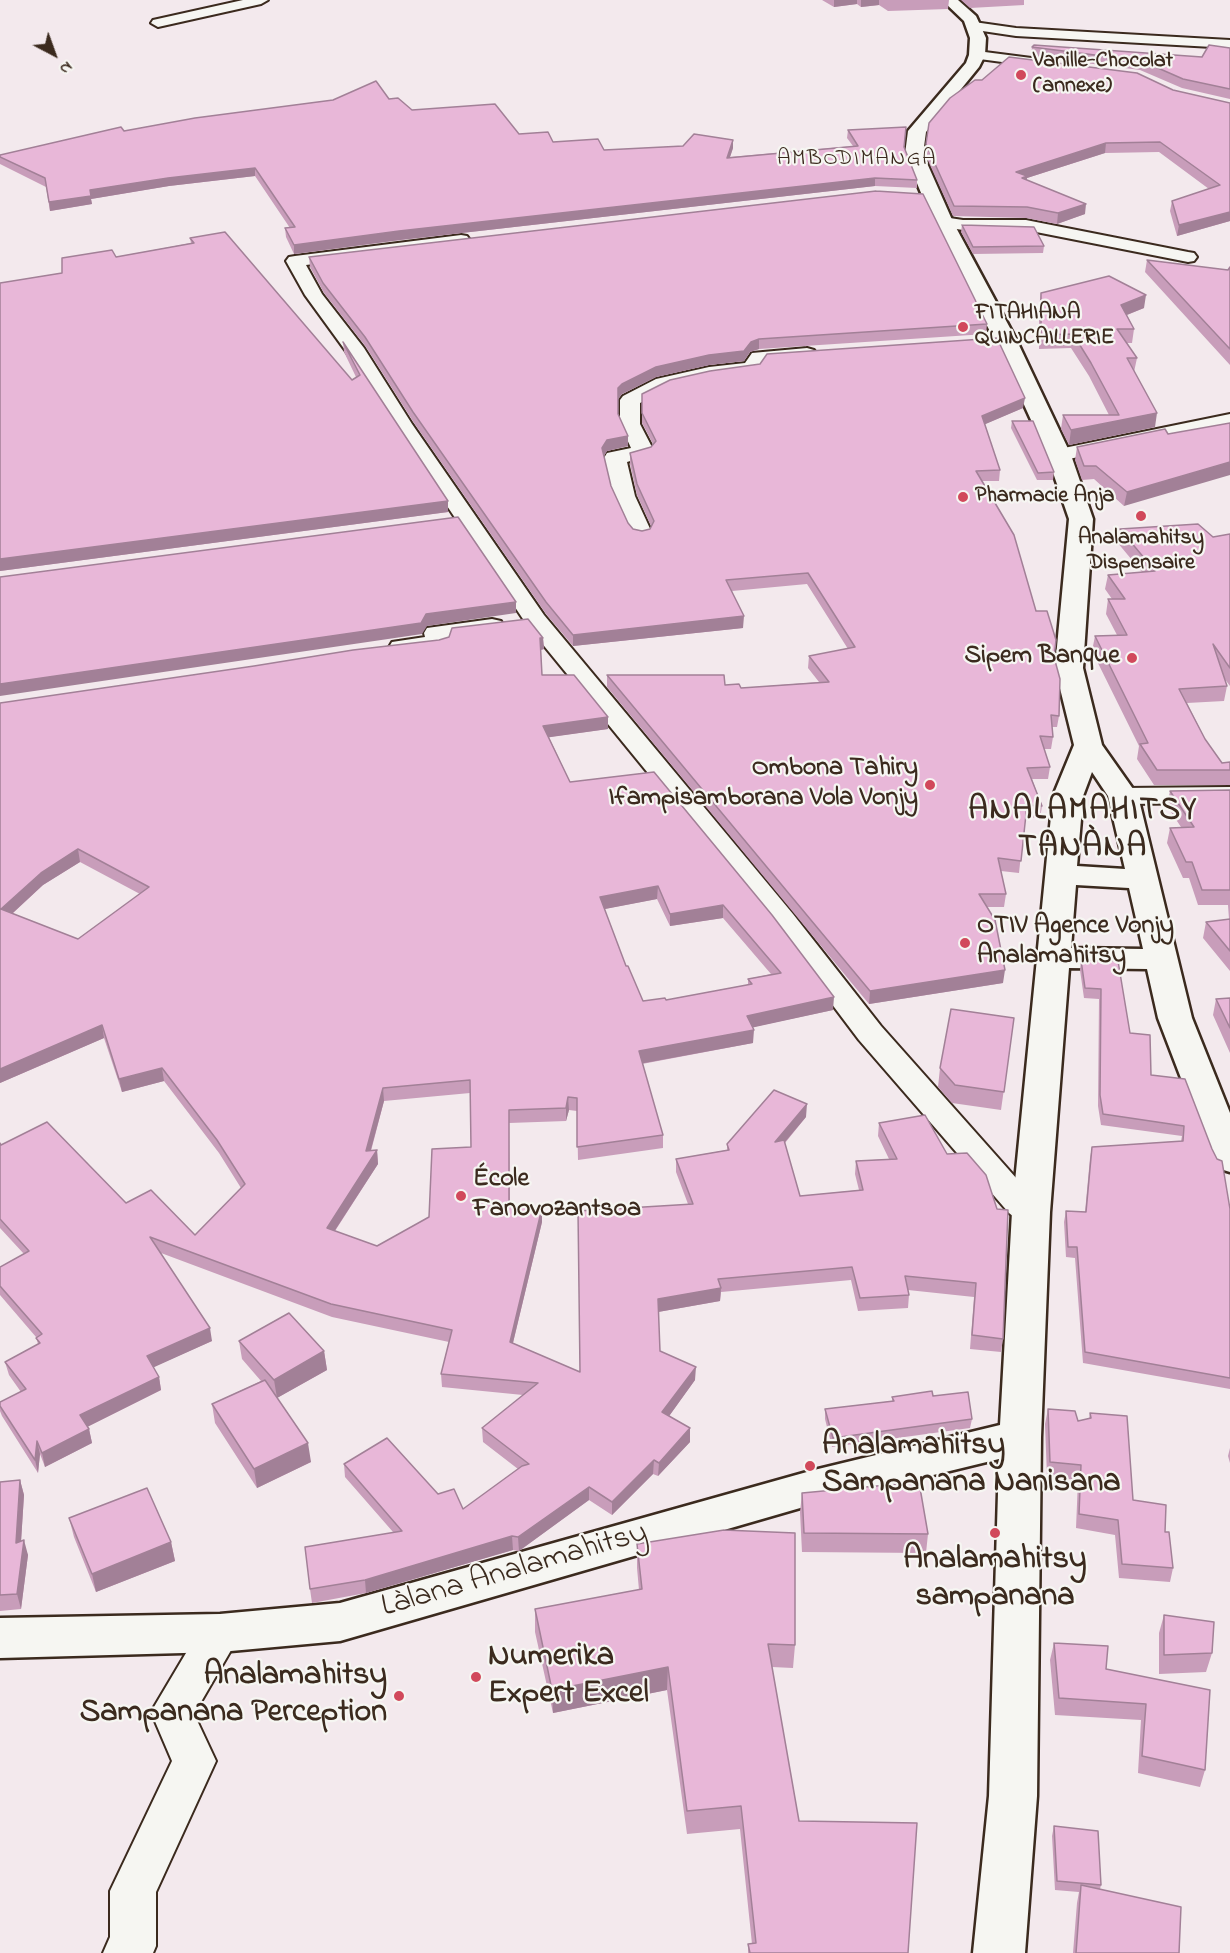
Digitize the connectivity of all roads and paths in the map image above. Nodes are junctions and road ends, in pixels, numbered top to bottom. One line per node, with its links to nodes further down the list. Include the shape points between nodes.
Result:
1 (261, 0): 3 (street)
2 (950, 0): 4 (main road)
3 (159, 23)
4 (974, 26): 5 (street, via 1016,32); 6 (main road)
5 (1230, 44)
6 (977, 56): 7 (street); 8 (main road, via 917,131 914,154 921,195)
7 (1060, 66)
8 (943, 222): 10 (street, via 1026,225); 11 (main road)
9 (481, 238): 16 (street, via 295,261)
10 (1188, 257)
11 (1006, 341): 12 (street); 15 (main road)
12 (982, 343)
13 (830, 352): 18 (street, via 759,357 752,368 663,383 630,400 630,424 643,451 615,458 624,496)
14 (1230, 420): 15 (street)
15 (1059, 455): 21 (main road, via 1080,519 1069,668)
16 (466, 519): 17 (street); 19 (street)
17 (442, 522)
18 (641, 533)
19 (535, 620): 20 (street, via 436,633 439,642); 30 (street, via 783,920 870,1033)
20 (375, 649)
21 (1088, 745): 23 (main road); 24 (main road)
22 (1230, 795): 24 (street)
23 (1068, 796): 24 (main road); 25 (main road)
24 (1123, 796): 26 (main road)
25 (1061, 875): 26 (main road); 27 (main road)
26 (1142, 879): 28 (main road)
27 (1054, 958): 28 (main road); 30 (main road)
28 (1161, 959): 29 (main road, via 1175,1018)
29 (1230, 1159)
30 (1031, 1212): 31 (main road)
31 (1020, 1437): 32 (main road, Làlana Analamahitsy, via 814,1487 340,1622); 35 (main road, via 1012,1796)
32 (220, 1634): 33 (main road, Làlana Analamahitsy); 34 (street, via 172,1712 194,1761 133,1891 133,1946)
33 (0, 1638)
34 (126, 1953)
35 (999, 1953)

